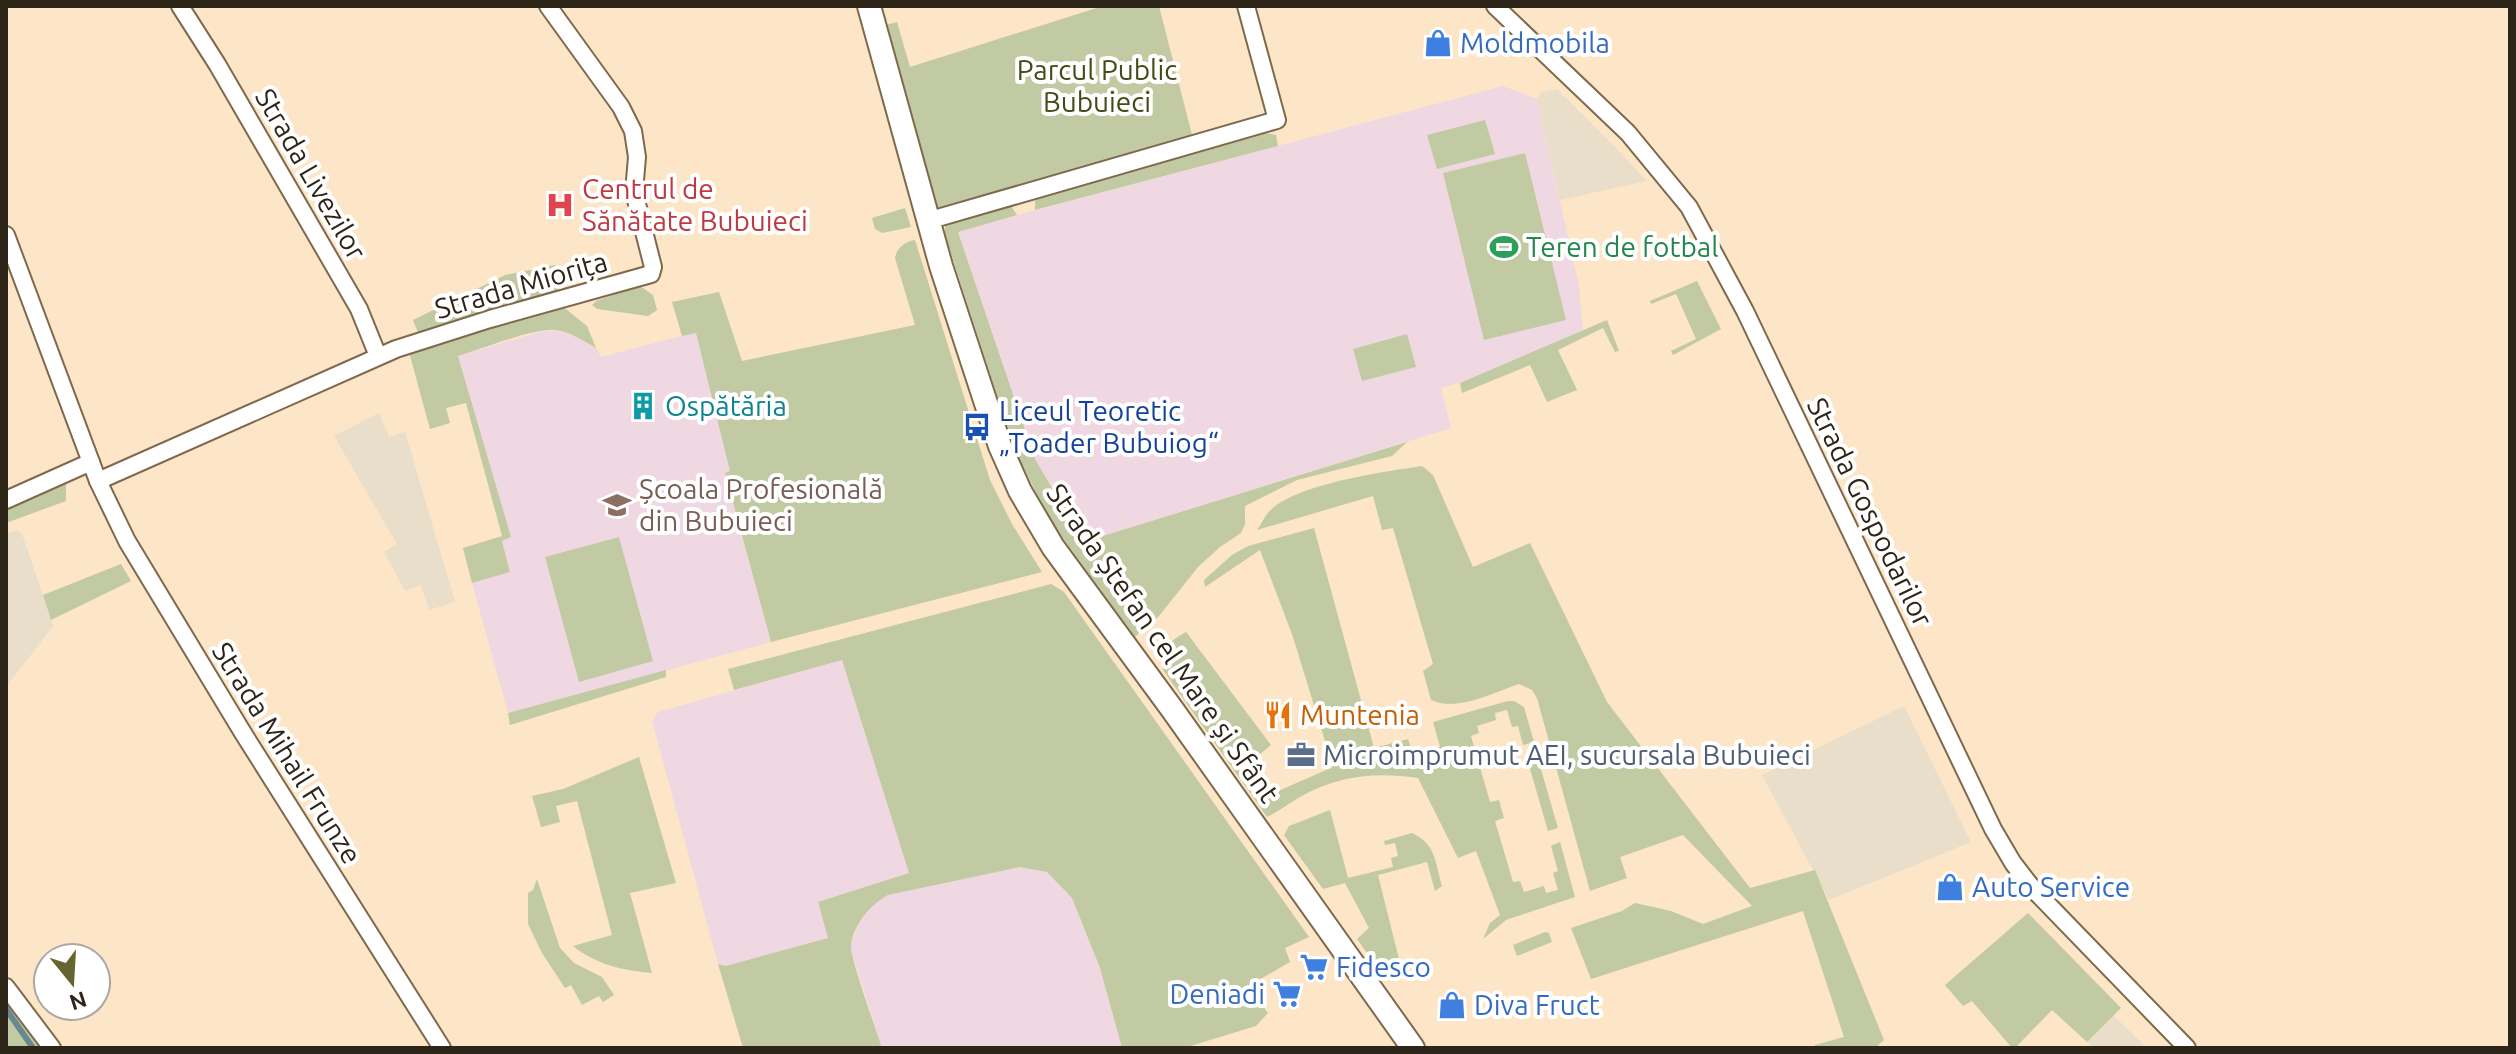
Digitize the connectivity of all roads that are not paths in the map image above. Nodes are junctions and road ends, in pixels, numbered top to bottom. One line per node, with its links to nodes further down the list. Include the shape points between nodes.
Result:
1 (180, 6): 8 (street, Strada Livezilor, via 359,309)
2 (548, 6): 8 (street, Strada Miorița, via 633,131 634,192 651,274)
3 (869, 6): 6 (street, Strada Ștefan cel Mare și Sfânt)
4 (1246, 6): 6 (street, via 1277,120)
5 (1495, 6): 16 (street, Strada Gospodarilor, via 1628,133 1689,207 1745,311 2013,863)
6 (927, 221): 15 (street, Strada Ștefan cel Mare și Sfânt, via 1000,446 1029,508)
7 (6, 235): 9 (street, Strada Mihail Frunze)
8 (378, 356): 10 (street)
9 (91, 462): 10 (street, Strada Mihail Frunze); 11 (street)
10 (98, 481): 14 (street, Strada Mihail Frunze, via 157,594)
11 (6, 500)
12 (6, 987): 13 (street)
13 (52, 1048)
14 (442, 1048)
15 (1413, 1048)
16 (2187, 1048)

